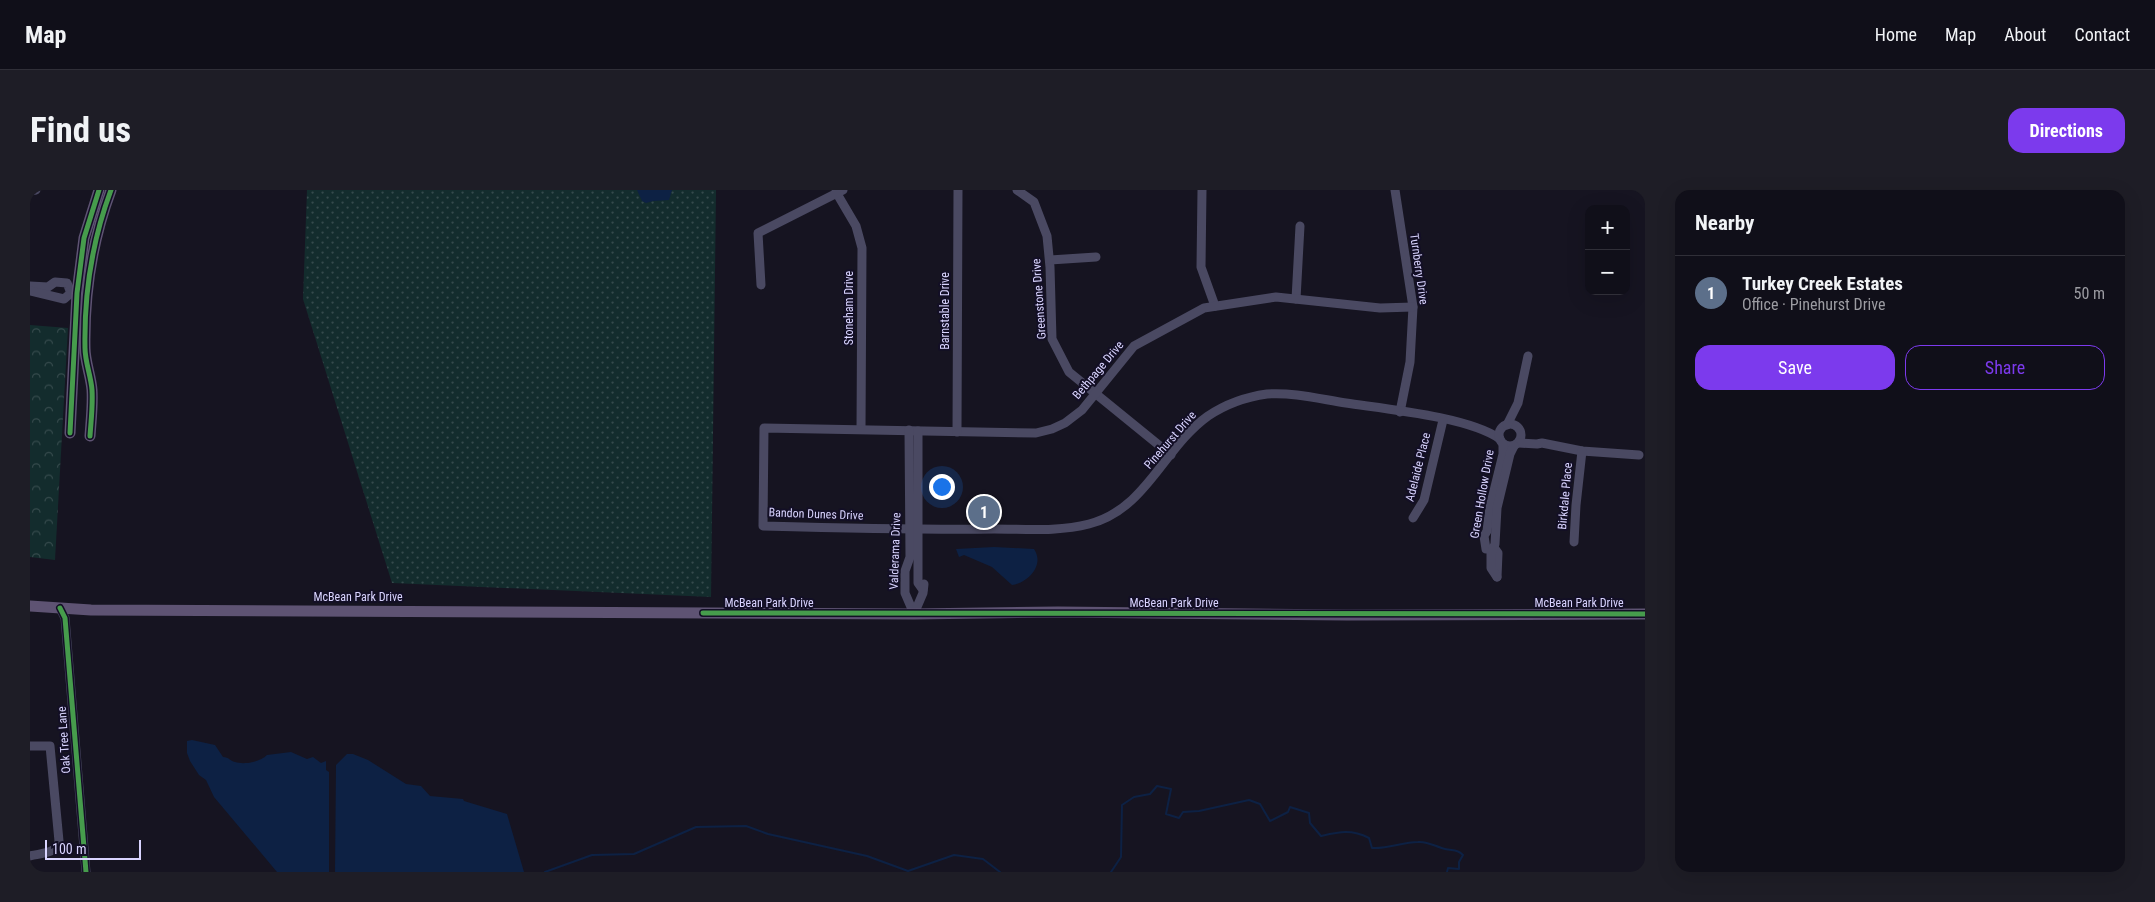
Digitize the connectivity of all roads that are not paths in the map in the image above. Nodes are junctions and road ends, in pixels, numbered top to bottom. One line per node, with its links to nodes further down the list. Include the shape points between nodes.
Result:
1 (36, 190): 8 (street)
2 (99, 190): 17 (main road, via 84,238)
3 (111, 190): 17 (main road)
4 (958, 190): 31 (street, Barnstable Drive)
5 (1017, 190): 12 (street, Greenstone Drive, via 1034,202 1047,236)
6 (1202, 190): 19 (street, via 1201,267)
7 (1395, 190): 20 (street, Turnberry Drive)
8 (30, 191)
9 (840, 191): 13 (street, via 758,233); 29 (street, Stoneham Drive, via 862,248)
10 (1300, 226): 18 (street)
11 (1096, 257): 12 (street)
12 (1050, 260): 22 (street, Greenstone Drive, via 1052,339 1069,372)
13 (761, 285)
14 (30, 286): 15 (street)
15 (48, 290): 16 (street); 17 (street, via 53,298 64,299); 17 (street, via 54,282 67,283)
16 (30, 292)
17 (78, 293): 32 (main road); 33 (main road, via 92,390)
18 (1296, 300): 19 (street, Bethpage Drive, via 1276,298); 20 (street, Bethpage Drive, via 1380,308)
19 (1215, 306): 22 (street, Bethpage Drive, via 1204,308 1134,346)
20 (1413, 307): 24 (street, Turnberry Drive, via 1410,362)
21 (1528, 356): 23 (street)
22 (1096, 394): 31 (street, Bethpage Drive, via 1082,410 1052,430 1036,433); 38 (street, Greenstone Drive)
23 (1518, 403): 26 (street); 28 (street)
24 (1400, 412): 25 (street, Pinehurst Drive); 38 (street, Pinehurst Drive, via 1289,395 1255,396 1229,404 1206,418)
25 (1443, 420): 27 (street, Pinehurst Drive); 40 (street, Adelaide Place, via 1424,500)
26 (1504, 426): 27 (street, Pinehurst Drive); 28 (street, via 1512,424); 34 (street)
27 (1480, 428): 34 (street, Pinehurst Drive)
28 (1519, 429): 35 (street); 36 (street, via 1522,437)
29 (861, 430): 30 (street, Bandon Dunes Drive); 41 (street, Bandon Dunes Drive, via 764,428 763,526)
30 (914, 430): 31 (street, Bethpage Drive); 41 (street, Valderama Drive)
31 (957, 432)
32 (70, 433)
33 (90, 436)
34 (1501, 441): 36 (street, via 1508,446); 43 (street, Green Hollow Drive, via 1503,454 1484,536)
35 (1542, 443): 36 (street); 37 (street)
36 (1517, 444): 43 (street, Green Hollow Drive, via 1510,454)
37 (1582, 451): 39 (street); 42 (street, Birkdale Place)
38 (1171, 455): 41 (street, Pinehurst Drive, via 1130,503 1114,515 1090,524 1064,528)
39 (1639, 455)
40 (1414, 518)
41 (914, 530): 44 (street, Valderama Drive); 45 (street, Valderama Drive)
42 (1574, 542)
43 (1490, 549): 46 (street, via 1498,553)
44 (908, 564): 45 (street); 49 (street, Valderama Drive, via 905,593)
45 (918, 564): 49 (street, Valderama Drive, via 924,574 923,590)
46 (1497, 576)
47 (30, 606): 48 (main road, McBean Park Drive)
48 (60, 608): 49 (main road, McBean Park Drive); 53 (street, Oak Tree Lane, via 65,618)
49 (914, 614): 50 (main road, McBean Park Drive)
50 (1645, 614)
51 (30, 746): 52 (street, via 50,746 59,841 53,851)
52 (30, 856)
53 (86, 872)

